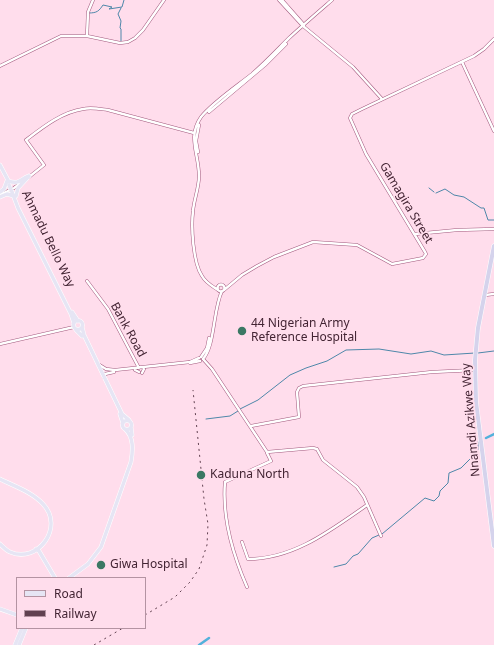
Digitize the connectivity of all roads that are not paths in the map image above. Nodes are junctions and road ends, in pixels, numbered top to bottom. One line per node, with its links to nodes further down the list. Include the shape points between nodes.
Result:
1 (93, 0): 6 (street, via 88,12)
2 (164, 0): 6 (street, via 143,30 128,42)
3 (281, 0): 5 (street)
4 (333, 0): 5 (street)
5 (304, 26): 10 (street, via 353,67); 12 (street, via 211,107 200,119)
6 (87, 36): 9 (street, via 61,36)
7 (494, 39): 8 (street, Gamagira Street, via 483,50)
8 (462, 62): 10 (street, Gamagira Street); 11 (street)
9 (0, 66)
10 (382, 99): 19 (street, Gamagira Street, via 352,114 350,120 366,154)
11 (494, 131)
12 (195, 134): 14 (street, via 108,110 81,109 58,118 26,140 44,165); 23 (street, via 199,175 192,217 197,266 209,284)
13 (0, 167): 15 (main road, Ahmadu Bello Way)
14 (29, 176): 15 (main road, via 19,182); 16 (street, via 17,186); 17 (main road, via 18,188)
15 (7, 181): 16 (main road); 17 (main road, Ahmadu Bello Way, bridge)
16 (0, 194): 17 (main road)
17 (15, 196): 26 (main road, Ahmadu Bello Way); 27 (main road, Ahmadu Bello Way, via 18,208 71,314)
18 (494, 229): 19 (street)
19 (415, 234): 23 (street, Gamagira Street, via 426,254 423,258 392,264 357,245 313,242 274,257)
20 (494, 246): 34 (highway, Nnamdi Azikwe Way, via 478,328)
21 (494, 253): 25 (highway, Nnamdi Azikwe Way)
22 (88, 281): 32 (street, Bank Road, via 108,309)
23 (221, 289): 30 (street, via 209,348)
24 (494, 294): 25 (street)
25 (485, 295): 34 (highway, Nnamdi Azikwe Way)
26 (78, 321): 27 (main road); 28 (main road, Ahmadu Bello Way, via 82,323)
27 (74, 326): 28 (main road, via 80,329); 29 (street); 37 (main road, Ahmadu Bello Way, via 82,336 121,414)
28 (82, 327): 31 (main road)
29 (0, 343)
30 (201, 359): 33 (street); 38 (street, via 207,363)
31 (97, 362): 32 (street, via 109,370); 35 (main road)
32 (136, 367): 33 (street); 33 (street); 33 (street, via 140,372); 35 (street, via 109,372 105,374)
33 (143, 368)
34 (475, 370): 38 (street, via 303,386 297,392 299,417); 42 (highway, Nnamdi Azikwe Way)
35 (105, 378): 36 (main road, via 122,414)
36 (129, 420): 37 (main road); 39 (main road, via 132,423)
37 (123, 423): 40 (main road)
38 (251, 426): 41 (street)
39 (131, 427): 40 (main road); 53 (main road, via 133,463 107,537 93,561)
40 (125, 428): 52 (main road, via 131,437 131,462 105,537 92,560)
41 (267, 452): 44 (street, via 317,449 323,460 357,487); 54 (street, via 271,460 225,482 225,510 229,532)
42 (484, 457): 45 (highway, Nnamdi Azikwe Way); 49 (highway, Nnamdi Azikwe Way)
43 (0, 479): 50 (main road, via 33,496 47,509 52,520 51,528)
44 (367, 505): 46 (street); 47 (street, via 322,536 278,556 248,559)
45 (494, 534)
46 (381, 535)
47 (242, 542)
48 (0, 544): 50 (main road, via 10,552 19,554)
49 (494, 546)
50 (38, 549): 51 (main road)
51 (55, 577)
52 (71, 577)
53 (74, 577)
54 (247, 587)
55 (0, 609): 56 (main road)
56 (16, 614)
57 (22, 629): 59 (main road)
58 (26, 629): 60 (main road)
59 (15, 645)
60 (19, 645)

